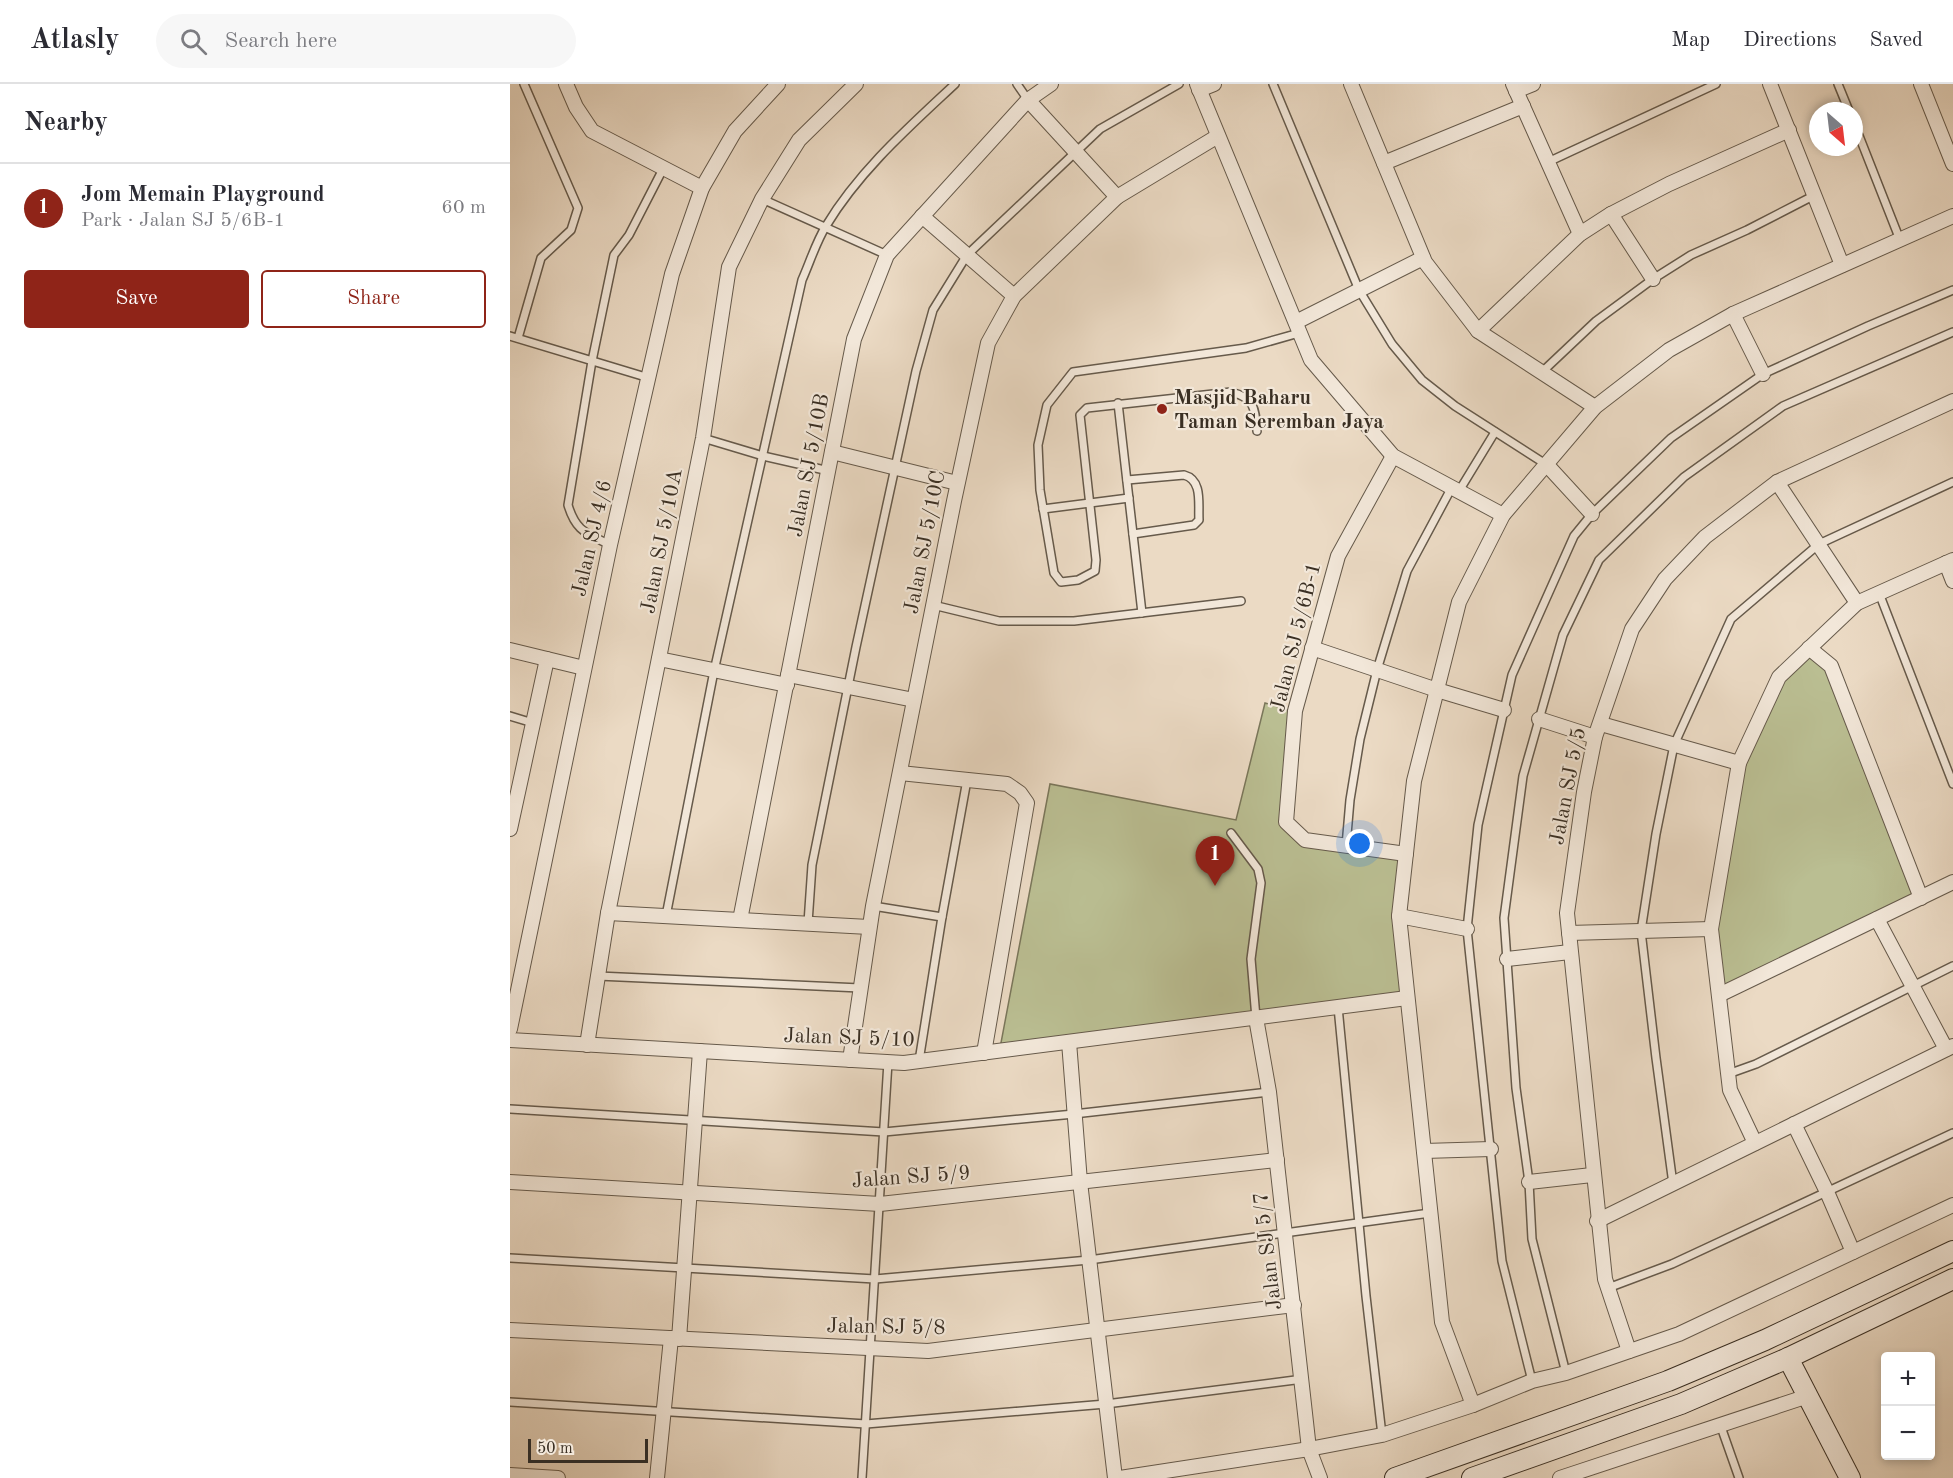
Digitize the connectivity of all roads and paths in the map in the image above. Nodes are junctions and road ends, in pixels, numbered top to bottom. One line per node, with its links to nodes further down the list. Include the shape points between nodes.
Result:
1 (524, 84): 53 (lane, via 578,208 572,230 540,258)
2 (566, 84): 29 (street, via 592,131)
3 (778, 84): 30 (street, Jalan SJ 4/6, via 735,131)
4 (856, 84): 33 (street, Jalan SJ 5/10A, via 799,140)
5 (956, 84): 37 (lane, via 853,186)
6 (1017, 84): 19 (lane)
7 (1051, 84): 19 (street, Jalan SJ 5/10B)
8 (1179, 84): 25 (lane, via 1100,129)
9 (1214, 84): 17 (street)
10 (1274, 84): 45 (lane)
11 (1351, 84): 27 (street)
12 (1533, 84): 18 (street)
13 (1716, 84): 26 (lane)
14 (1770, 84): 22 (street)
15 (1838, 84): 20 (lane)
16 (1921, 84): 28 (street)
17 (1198, 87): 23 (street)
18 (1515, 88): 21 (street)
19 (1028, 99): 25 (street); 35 (street, Jalan SJ 5/10B)
20 (1845, 102)
21 (1523, 106): 26 (street); 27 (street)
22 (1789, 130): 31 (street); 34 (street)
23 (1218, 135): 32 (street, Jalan SJ 5/10C); 49 (street)
24 (1863, 146): 39 (lane)
25 (1076, 152): 32 (street); 41 (lane)
26 (1548, 162): 38 (street)
27 (1384, 163): 42 (street)
28 (1953, 164)
29 (663, 167): 30 (street); 54 (lane, via 629,235 614,255)
30 (702, 188): 57 (street, Jalan SJ 4/6, via 672,274)
31 (1815, 195): 43 (street); 44 (lane, via 1691,255)
32 (1117, 197): 47 (street, Jalan SJ 5/10C)
33 (762, 199): 37 (lane); 63 (street, Jalan SJ 5/10A, via 729,267)
34 (1611, 214): 38 (street); 44 (street)
35 (922, 216): 40 (street, Jalan SJ 5/10B); 41 (street)
36 (1953, 216): 39 (street)
37 (825, 227): 40 (lane); 65 (lane, via 802,280)
38 (1580, 234): 50 (street)
39 (1900, 240): 43 (street)
40 (887, 255): 64 (street, Jalan SJ 5/10B, via 854,339)
41 (967, 255): 47 (street); 68 (lane, via 933,310)
42 (1423, 258): 45 (street); 50 (street)
43 (1842, 265): 48 (street)
44 (1653, 279): 55 (lane, via 1596,321)
45 (1359, 290): 49 (street); 62 (lane, via 1392,344 1422,380)
46 (1953, 290): 56 (lane)
47 (1014, 296): 73 (street, Jalan SJ 5/10C, via 988,343)
48 (1733, 314): 56 (street); 60 (street, via 1669,350)
49 (1297, 328): 66 (street, via 1311,360); 77 (lane, via 1246,348 1073,372 1047,405 1038,445)
50 (1478, 331): 55 (street)
51 (1953, 332): 104 (lane, via 1783,406 1684,477 1599,560 1563,634)
52 (510, 336): 53 (lane)
53 (518, 338): 54 (lane)
54 (592, 361): 57 (lane); 82 (lane, via 568,505 572,521 582,531)
55 (1542, 372): 60 (street)
56 (1763, 374): 78 (lane, via 1671,438)
57 (650, 378): 82 (street, Jalan SJ 4/6)
58 (1953, 401): 71 (street, Jalan SJ 5/5)
59 (1118, 403): 61 (lane, via 1231,392 1245,396 1255,410); 70 (lane); 76 (lane, via 1087,408 1080,415)
60 (1595, 407): 67 (street)
61 (1257, 431)
62 (1495, 432): 67 (lane); 74 (lane)
63 (703, 438): 65 (lane); 94 (street, Jalan SJ 5/10A)
64 (832, 452): 68 (street); 69 (street, Jalan SJ 5/10B)
65 (763, 456): 69 (lane); 97 (lane)
66 (1393, 456): 74 (street); 90 (street, Jalan SJ 5/6B-1, via 1338,556)
67 (1547, 465): 78 (street); 79 (street)
68 (896, 468): 73 (street); 99 (lane)
69 (829, 471): 98 (street, Jalan SJ 5/10B)
70 (1127, 480): 75 (lane); 80 (lane, via 1184,475 1197,483 1198,520 1194,525)
71 (1777, 482): 81 (street); 106 (street, Jalan SJ 5/5, via 1705,537 1665,579 1632,629)
72 (1953, 482): 81 (lane)
73 (957, 483): 88 (street, Jalan SJ 5/10C)
74 (1455, 489): 79 (street); 96 (lane, via 1407,571)
75 (1129, 498): 76 (lane); 80 (lane)
76 (1089, 503): 77 (lane); 77 (lane, via 1095,571 1078,580 1061,582 1054,573)
77 (1043, 509)
78 (1592, 514): 102 (lane, via 1574,536 1512,675)
79 (1503, 515): 100 (street, via 1459,602)
80 (1133, 534): 89 (lane)
81 (1819, 544): 87 (street); 108 (lane, via 1731,619)
82 (610, 545): 95 (street, Jalan SJ 4/6)
83 (1949, 562): 84 (street); 85 (street)
84 (1953, 581)
85 (1879, 593): 87 (street); 113 (lane)
86 (1241, 601): 89 (lane)
87 (1857, 603): 91 (street)
88 (933, 605): 89 (lane, via 999,621 1074,621); 101 (street, Jalan SJ 5/10C)
89 (1142, 613)
90 (1312, 648): 96 (street); 116 (street, Jalan SJ 5/6B-1, via 1295,711 1286,822 1305,840)
91 (1809, 648): 109 (street, via 1779,677); 119 (street, via 1831,666)
92 (510, 650): 93 (street)
93 (547, 659): 95 (street); 105 (street)
94 (659, 659): 97 (street); 121 (street, Jalan SJ 5/10A)
95 (584, 668): 143 (street, Jalan SJ 4/6)
96 (1377, 670): 100 (street); 116 (lane, via 1360,739)
97 (714, 671): 98 (street); 122 (lane)
98 (787, 680): 99 (street); 126 (street, Jalan SJ 5/10B)
99 (849, 687): 101 (street); 127 (lane, via 813,865)
100 (1437, 690): 102 (street); 117 (street, via 1414,781)
101 (914, 700): 110 (street, Jalan SJ 5/10C)
102 (1504, 710): 129 (lane, via 1478,825)
103 (510, 716): 105 (lane)
104 (1539, 719): 107 (street); 134 (lane, via 1523,776 1504,918)
105 (533, 723): 112 (street)
106 (1601, 724): 107 (street, Jalan SJ 5/5); 108 (street)
107 (1595, 737): 132 (street, Jalan SJ 5/5, via 1568,902)
108 (1674, 745): 109 (street); 131 (lane)
109 (1739, 763): 130 (street)
110 (900, 772): 111 (street); 120 (street, Jalan SJ 5/10C)
111 (967, 780): 124 (lane); 149 (street, via 1007,784 1026,803)
112 (515, 782): 114 (street)
113 (1953, 784)
114 (510, 829)
115 (1230, 833): 142 (lane, via 1258,869 1261,884 1251,959)
116 (1346, 846): 117 (street, Jalan SJ 5/6B-1)
117 (1406, 854): 123 (street)
118 (1953, 882): 119 (street)
119 (1921, 898): 125 (street)
120 (873, 906): 124 (lane); 128 (street, Jalan SJ 5/10C)
121 (608, 912): 122 (street); 136 (street, Jalan SJ 5/10A)
122 (666, 916): 126 (street)
123 (1399, 916): 129 (street); 140 (street)
124 (942, 917): 151 (lane)
125 (1876, 919): 137 (street); 139 (street)
126 (740, 920): 127 (street)
127 (808, 924): 128 (street)
128 (869, 927): 138 (street, Jalan SJ 5/10C)
129 (1467, 929): 162 (lane)
130 (1711, 929): 131 (street); 139 (street)
131 (1641, 931): 132 (street); 169 (lane)
132 (1569, 933): 133 (street, Jalan SJ 5/5)
133 (1570, 952): 134 (street); 165 (street, Jalan SJ 5/5)
134 (1508, 959): 168 (lane, via 1516,1088)
135 (1953, 966): 137 (lane)
136 (598, 976): 138 (lane); 146 (street, Jalan SJ 5/10A)
137 (1912, 986): 147 (street); 153 (lane, via 1756,1064)
138 (860, 988): 150 (street, Jalan SJ 5/10C)
139 (1719, 995): 153 (street)
140 (1407, 998): 141 (street, Jalan SJ 5/10); 163 (street)
141 (1338, 1007): 142 (street, Jalan SJ 5/10); 176 (lane)
142 (1256, 1018): 145 (street, Jalan SJ 5/10); 154 (street, Jalan SJ 5/7)
143 (510, 1029)
144 (510, 1040): 146 (street, Jalan SJ 5/10)
145 (1069, 1042): 149 (street, Jalan SJ 5/10); 156 (street)
146 (587, 1044): 148 (street, Jalan SJ 5/10)
147 (1950, 1048): 158 (street)
148 (700, 1051): 150 (street, Jalan SJ 5/10); 157 (street)
149 (984, 1053): 151 (street, Jalan SJ 5/10)
150 (850, 1060): 152 (street, Jalan SJ 5/10)
151 (919, 1061): 152 (street, Jalan SJ 5/10)
152 (888, 1062): 159 (lane)
153 (1728, 1074): 161 (street, via 1730,1090)
154 (1269, 1092): 156 (lane); 164 (street, Jalan SJ 5/7)
155 (510, 1109): 157 (lane)
156 (1074, 1114): 159 (lane); 167 (street)
157 (695, 1120): 159 (lane); 170 (street)
158 (1794, 1124): 161 (street); 171 (street)
159 (884, 1132): 172 (lane)
160 (1953, 1132): 171 (lane)
161 (1755, 1143): 169 (street)
162 (1491, 1149): 163 (street); 195 (lane, via 1502,1261)
163 (1424, 1151): 174 (street)
164 (1277, 1160): 167 (street, Jalan SJ 5/9); 177 (street, Jalan SJ 5/7)
165 (1593, 1175): 168 (street); 175 (street, Jalan SJ 5/5)
166 (510, 1182): 170 (street, Jalan SJ 5/9)
167 (1080, 1182): 172 (street, Jalan SJ 5/9); 181 (street)
168 (1530, 1182): 193 (lane, via 1532,1239)
169 (1673, 1184): 175 (street)
170 (689, 1192): 172 (street, Jalan SJ 5/9); 182 (street)
171 (1827, 1192): 179 (street); 185 (lane, via 1672,1264)
172 (880, 1204): 183 (lane)
173 (1953, 1205): 179 (street)
174 (1430, 1213): 176 (lane); 199 (street, via 1442,1322)
175 (1597, 1221): 185 (street, Jalan SJ 5/5)
176 (1360, 1222): 177 (lane); 203 (lane)
177 (1286, 1233): 181 (lane); 186 (street, Jalan SJ 5/7)
178 (1953, 1251): 212 (street, via 1668,1381)
179 (1853, 1252): 191 (street, via 1679,1334)
180 (510, 1258): 182 (lane)
181 (1089, 1260): 183 (lane); 188 (street)
182 (684, 1268): 183 (lane); 189 (street)
183 (875, 1279): 190 (lane)
184 (1952, 1281): 192 (street)
185 (1608, 1288): 191 (street, Jalan SJ 5/5)
186 (1294, 1305): 188 (street, Jalan SJ 5/8); 194 (street, Jalan SJ 5/7)
187 (510, 1330): 189 (street, Jalan SJ 5/8)
188 (1098, 1330): 190 (street, Jalan SJ 5/8, via 928,1351); 198 (street)
189 (675, 1339): 190 (street, Jalan SJ 5/8); 200 (street)
190 (870, 1348): 201 (lane)
191 (1629, 1351): 193 (street)
192 (1788, 1358): 196 (street); 213 (street, via 1681,1404)
193 (1566, 1373): 195 (street)
194 (1303, 1379): 198 (lane); 204 (street, Jalan SJ 5/7)
195 (1532, 1380): 199 (street)
196 (1808, 1396): 202 (street); 216 (street)
197 (510, 1402): 200 (lane)
198 (1106, 1404): 201 (lane); 209 (street)
199 (1473, 1405): 203 (street)
200 (664, 1412): 201 (lane); 207 (street)
201 (866, 1424): 208 (lane)
202 (1720, 1424): 214 (street); 215 (lane)
203 (1382, 1435): 204 (street)
204 (1309, 1449): 210 (street); 211 (street, Jalan SJ 5/7)
205 (510, 1475): 206 (street)
206 (558, 1478)
207 (657, 1478)
208 (862, 1478)
209 (1115, 1478)
210 (1120, 1478)
211 (1320, 1478)
212 (1395, 1478)
213 (1472, 1478)
214 (1560, 1478)
215 (1739, 1478)
216 (1850, 1478)

